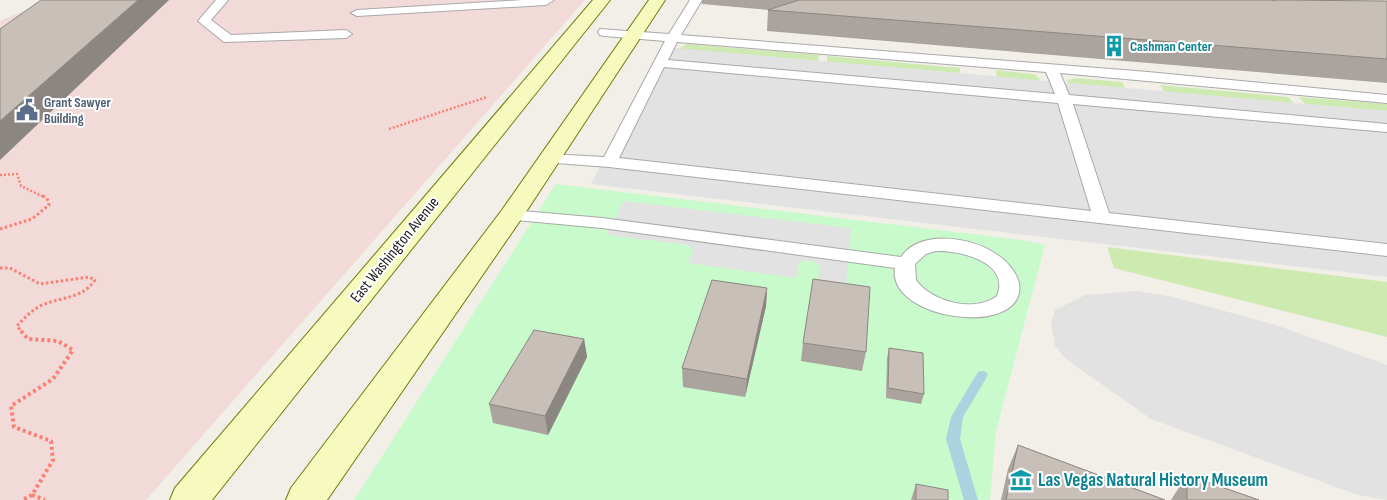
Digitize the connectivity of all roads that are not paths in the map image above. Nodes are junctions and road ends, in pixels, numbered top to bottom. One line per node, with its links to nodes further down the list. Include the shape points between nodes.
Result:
1 (222, 0): 8 (lane, via 204,21 228,39)
2 (548, 0): 5 (lane)
3 (657, 0): 7 (main road)
4 (696, 0): 9 (lane)
5 (357, 13)
6 (603, 16): 7 (lane); 25 (main road, East Washington Avenue)
7 (634, 33): 9 (lane); 19 (main road)
8 (346, 34)
9 (674, 36): 10 (lane); 11 (lane)
10 (972, 62): 12 (lane); 14 (lane)
11 (660, 63): 14 (lane); 20 (lane)
12 (1051, 68): 13 (lane); 15 (lane)
13 (1132, 75): 16 (lane); 17 (lane)
14 (977, 91): 15 (lane)
15 (1064, 99): 17 (lane); 22 (lane)
16 (1387, 99)
17 (1148, 107): 18 (lane)
18 (1387, 128)
19 (549, 159): 20 (lane); 21 (main road)
20 (609, 162): 22 (lane)
21 (511, 215): 24 (lane, via 602,223); 26 (main road)
22 (1102, 218): 23 (lane)
23 (1387, 250)
24 (904, 263): 24 (lane, via 908,284 917,294 947,308 982,311 996,306 1010,290 1003,269 979,252 964,247 933,245 910,255)
25 (189, 500)
26 (306, 500)

